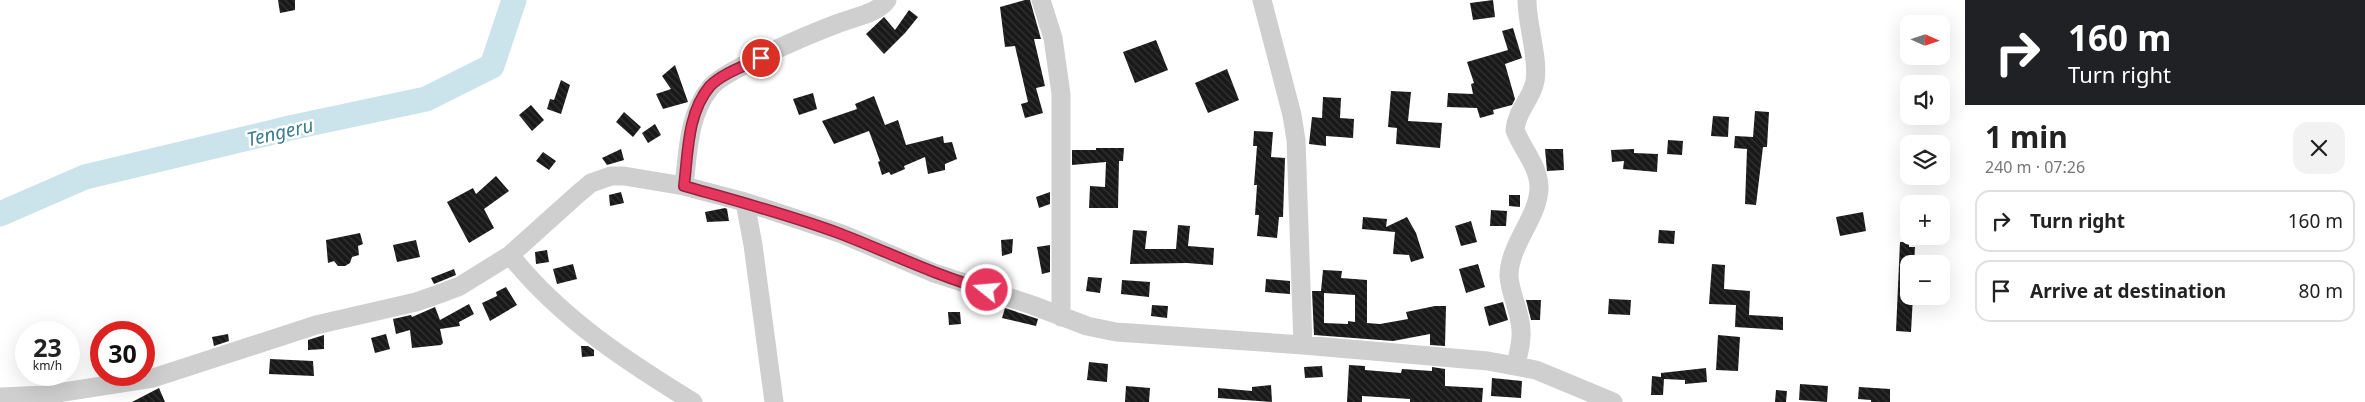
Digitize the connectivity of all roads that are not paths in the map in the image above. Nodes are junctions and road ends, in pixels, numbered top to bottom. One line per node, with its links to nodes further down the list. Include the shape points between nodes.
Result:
1 (887, 0): 5 (street, via 876,9 736,70 711,86 697,110 691,130)
2 (1041, 0): 8 (street, via 1053,38 1061,94)
3 (1262, 0): 9 (street, via 1296,140)
4 (1527, 0): 10 (street, via 1536,79 1515,130 1533,164 1539,187 1532,212 1515,248 1509,274 1522,330)
5 (684, 186): 6 (street); 7 (street, via 624,176 602,178 579,193)
6 (745, 202): 8 (street, via 842,234 934,273); 14 (street)
7 (510, 255): 12 (street, via 460,286 416,302 316,325 153,378); 13 (street, via 530,280 582,328)
8 (1061, 317): 9 (street, via 1116,332)
9 (1303, 345): 10 (street)
10 (1516, 365): 15 (street, via 1555,377)
11 (0, 397): 12 (street)
12 (46, 399)
13 (693, 402)
14 (774, 402)
15 (1613, 402)

